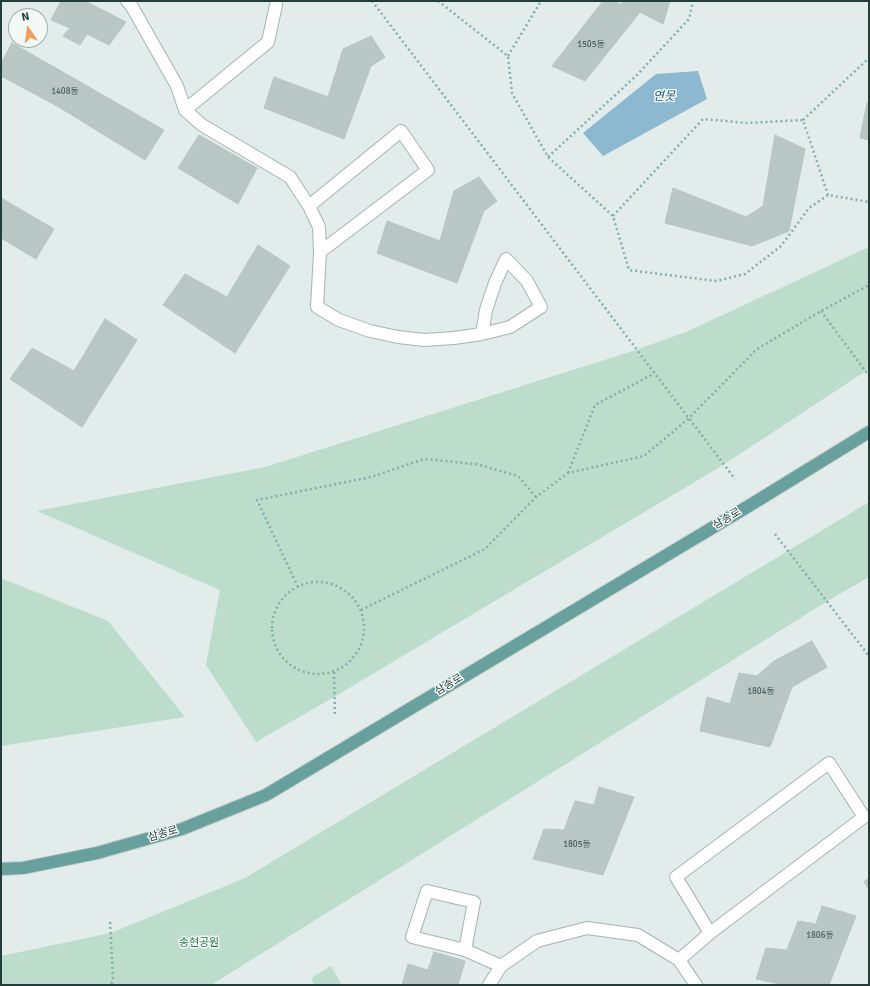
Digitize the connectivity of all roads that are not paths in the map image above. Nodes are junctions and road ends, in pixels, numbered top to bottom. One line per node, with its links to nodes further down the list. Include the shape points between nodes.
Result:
1 (127, 1): 3 (lane, via 177,86)
2 (276, 4): 3 (lane, via 268,42)
3 (185, 110): 4 (lane, via 202,125 290,178)
4 (309, 206): 5 (lane, via 318,228); 5 (lane, via 401,131 428,170)
5 (320, 252): 6 (lane, via 318,307 339,320 370,331 418,339)
6 (482, 334): 6 (lane, via 510,327 541,307 527,281 506,259 494,283)
7 (869, 432): 8 (main road, 삼송로, via 266,795 182,829 97,853 23,868)
8 (1, 869)
9 (710, 933): 9 (lane, via 864,817 829,763 676,878); 11 (lane)
10 (465, 950): 10 (lane, via 412,937 427,891 474,902); 12 (lane)
11 (679, 960): 12 (lane, via 638,935 587,928 537,942); 14 (lane)
12 (500, 966): 13 (lane)
13 (489, 985)
14 (696, 985)

